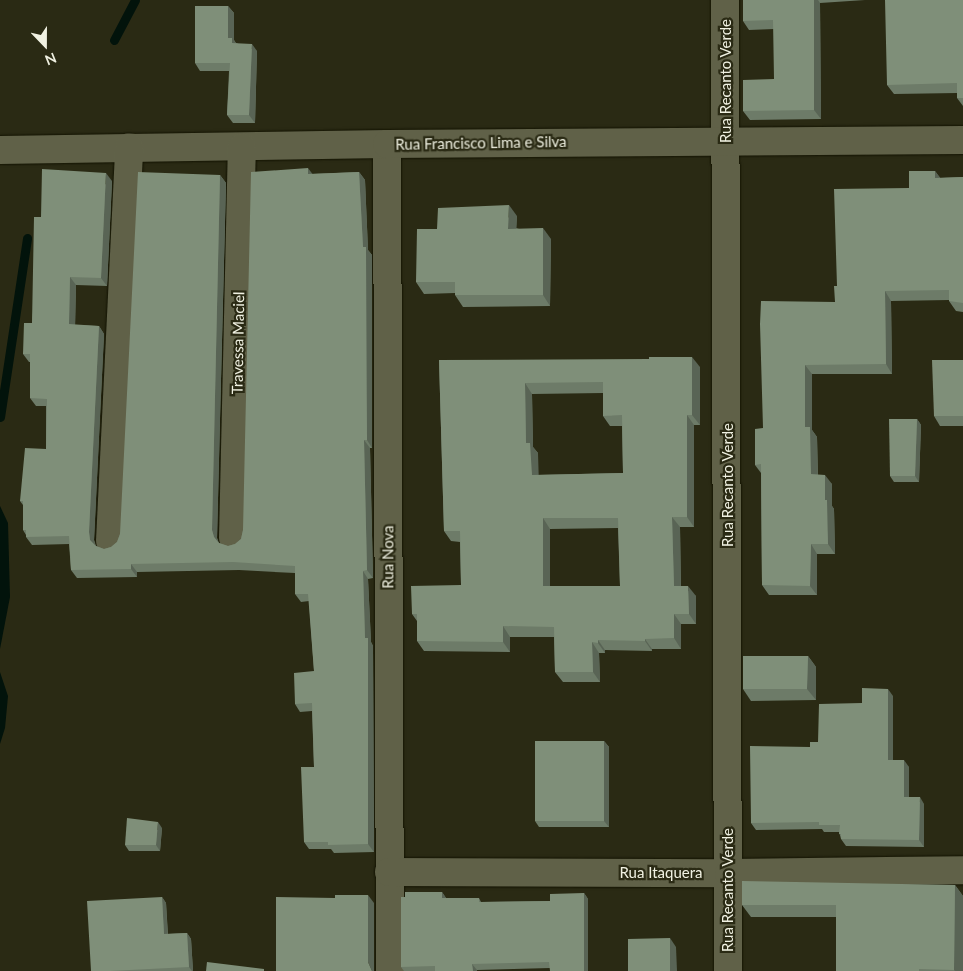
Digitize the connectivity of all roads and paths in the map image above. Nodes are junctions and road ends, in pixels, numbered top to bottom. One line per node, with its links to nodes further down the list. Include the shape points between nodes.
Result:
1 (725, 0): 2 (street, Rua Recanto Verde)
2 (726, 140): 3 (street, Rua Francisco Lima e Silva); 4 (street, Rua Francisco Lima e Silva); 12 (street, Rua Recanto Verde)
3 (963, 140)
4 (387, 144): 6 (street, Rua Francisco Lima e Silva); 11 (street, Rua Nova)
5 (129, 147): 6 (street, Rua Francisco Lima e Silva); 7 (street, Rua Francisco Lima e Silva); 9 (street)
6 (242, 147): 8 (street, Travessa Maciel)
7 (0, 150)
8 (233, 538)
9 (110, 541)
10 (963, 870): 12 (street, Rua Itaquera)
11 (389, 872): 12 (street, Rua Itaquera); 13 (street, Rua Nova)
12 (728, 873): 14 (street, Rua Recanto Verde)
13 (390, 971)
14 (728, 971)

